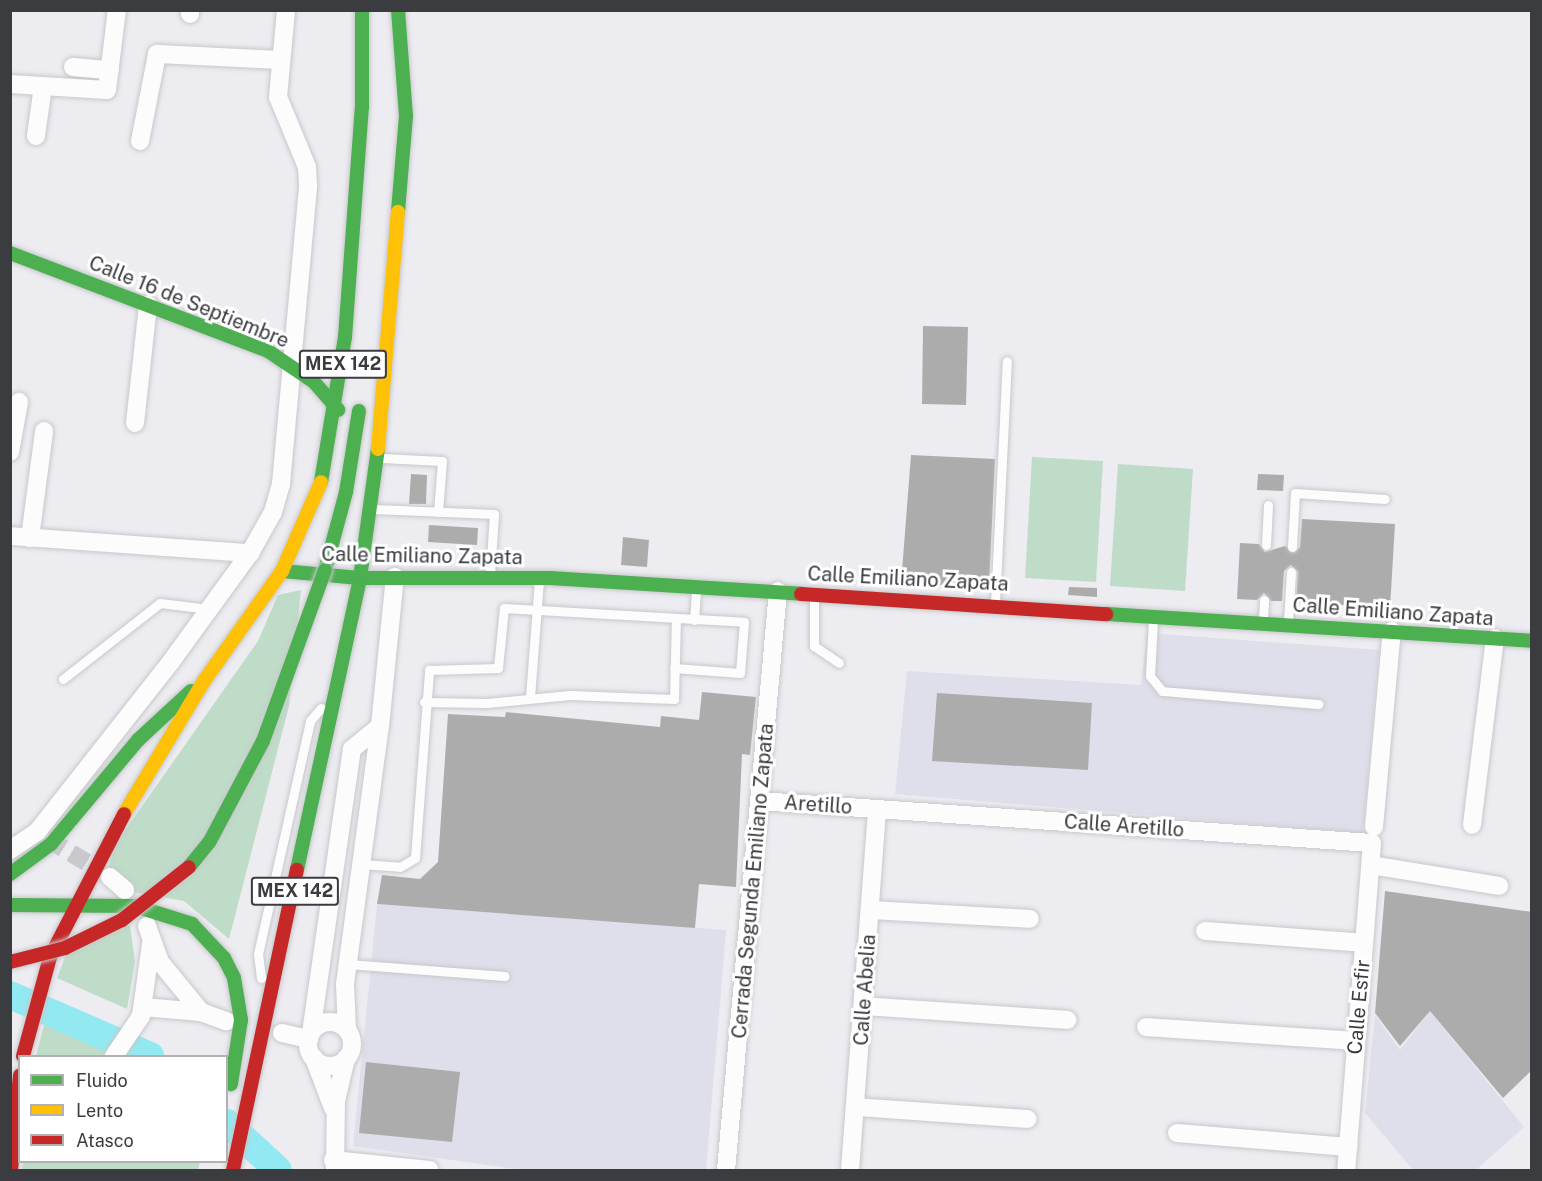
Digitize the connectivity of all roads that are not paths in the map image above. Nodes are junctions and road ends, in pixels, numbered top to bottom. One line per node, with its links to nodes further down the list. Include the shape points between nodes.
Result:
1 (117, 10): 7 (street)
2 (286, 10): 5 (street)
3 (362, 10): 20 (main road, MEX 142, via 362,107)
4 (398, 10): 24 (main road, MEX 142, via 406,116)
5 (281, 60): 13 (street, via 157,54); 17 (street, via 281,115 301,151 308,185)
6 (73, 67): 7 (street)
7 (110, 70): 9 (street, via 107,90)
8 (10, 84): 9 (street)
9 (43, 86): 12 (street)
10 (378, 99): 11 (main road)
11 (377, 132)
12 (36, 136)
13 (140, 141)
14 (10, 253): 15 (main road, Calle 16 de Septiembre)
15 (148, 305): 17 (main road, Calle 16 de Septiembre); 21 (street)
16 (1007, 361): 44 (lane)
17 (292, 364): 20 (main road, Calle 16 de Septiembre); 33 (street, via 281,484)
18 (361, 394): 83 (main road, bridge, via 354,454 325,570 263,741 231,810 181,876 151,902 65,948)
19 (19, 402): 23 (street)
20 (338, 410): 34 (main road, MEX 142, via 319,496)
21 (135, 423)
22 (44, 431): 30 (street)
23 (10, 452)
24 (377, 458): 27 (main road, MEX 142); 28 (lane, via 442,461)
25 (1385, 499): 32 (lane, via 1294,493)
26 (1268, 505): 31 (lane)
27 (370, 509): 28 (lane); 38 (main road, MEX 142)
28 (438, 512): 39 (lane, via 495,514)
29 (10, 536): 30 (street)
30 (30, 538): 33 (street)
31 (1266, 545)
32 (1292, 546)
33 (250, 553): 45 (street)
34 (282, 571): 38 (main road, Calle Emiliano Zapata); 58 (main road, MEX 142)
35 (1291, 572): 51 (lane)
36 (395, 577): 38 (main road, Calle Emiliano Zapata); 39 (main road, Calle Emiliano Zapata); 63 (street)
37 (539, 577): 39 (main road, Calle Emiliano Zapata); 40 (main road, Calle Emiliano Zapata); 46 (lane)
38 (360, 578): 59 (main road, MEX 142)
39 (490, 580)
40 (697, 586): 41 (main road, Calle Emiliano Zapata); 49 (lane)
41 (778, 591): 42 (main road, Calle Emiliano Zapata); 64 (street, Cerrada Segunda Emiliano Zapata)
42 (815, 593): 44 (main road, Calle Emiliano Zapata); 55 (lane, via 814,646)
43 (1264, 600): 50 (lane)
44 (995, 604): 47 (main road, Calle Emiliano Zapata)
45 (209, 609): 57 (lane, via 160,603); 68 (street, via 43,835)
46 (537, 609): 48 (lane); 60 (lane); 61 (lane, via 504,608 498,668 429,669)
47 (1154, 615): 50 (main road, Calle Emiliano Zapata); 62 (lane, via 1150,676 1162,691)
48 (676, 619): 49 (lane); 56 (lane)
49 (694, 620): 56 (lane, via 744,622 740,673)
50 (1263, 623): 51 (main road, Calle Emiliano Zapata)
51 (1288, 624): 52 (main road, Calle Emiliano Zapata)
52 (1392, 631): 53 (main road, Calle Emiliano Zapata); 67 (street, Calle Esfir)
53 (1495, 638): 54 (main road, Calle Emiliano Zapata); 66 (street)
54 (1532, 641)
55 (839, 663)
56 (674, 668): 60 (lane, via 674,699)
57 (63, 679)
58 (204, 681): 71 (main road, via 146,732 46,849); 78 (main road, MEX 142)
59 (340, 686): 90 (main road, MEX 142); 90 (lane, via 310,721 258,954)
60 (530, 697): 61 (lane, via 487,704)
61 (424, 702): 69 (lane, via 415,858 400,867)
62 (1318, 704)
63 (380, 726): 69 (street); 73 (street, via 352,749)
64 (760, 801): 65 (street, Aretillo); 113 (street, Cerrada Segunda Emiliano Zapata)
65 (877, 809): 67 (street, Calle Aretillo); 79 (street, Calle Abelia)
66 (1472, 825)
67 (1373, 835): 70 (street, Calle Esfir)
68 (10, 850)
69 (361, 864): 75 (street)
70 (1371, 865): 74 (street); 82 (street, Calle Esfir)
71 (10, 874)
72 (110, 878): 76 (street)
73 (333, 884): 75 (street); 95 (street)
74 (1498, 886)
75 (358, 887): 84 (street)
76 (125, 890)
77 (10, 905): 78 (main road)
78 (73, 906): 99 (main road, MEX 142, via 50,957); 103 (main road, via 156,909 208,938 224,958 239,1000)
79 (871, 910): 80 (street); 87 (street, Calle Abelia)
80 (1030, 919)
81 (1205, 931): 82 (street)
82 (1365, 944): 97 (street, Calle Esfir)
83 (10, 962)
84 (348, 964): 85 (lane); 86 (street)
85 (505, 976)
86 (345, 984): 94 (street); 95 (street)
87 (863, 1006): 91 (street); 104 (street, Calle Abelia)
88 (142, 1011): 89 (street); 89 (street, via 149,935 171,979); 98 (street)
89 (201, 1012): 92 (street)
90 (268, 1019): 110 (main road, MEX 142)
91 (1068, 1020)
92 (226, 1021)
93 (1146, 1027): 97 (street)
94 (347, 1030): 95 (street, via 336,1023); 101 (street, via 352,1045)
95 (314, 1032): 96 (street); 100 (street)
96 (282, 1033)
97 (1356, 1041): 108 (street, Calle Esfir)
98 (115, 1053)
99 (23, 1055)
100 (314, 1058): 101 (street, via 326,1065); 105 (street)
101 (346, 1058): 105 (street)
102 (18, 1094): 111 (main road)
103 (229, 1097)
104 (856, 1107): 106 (street); 114 (street, Calle Abelia)
105 (335, 1115): 109 (street)
106 (1028, 1119)
107 (1177, 1132): 108 (street)
108 (1348, 1146): 115 (street, Calle Esfir)
109 (334, 1165): 112 (street)
110 (234, 1166)
111 (10, 1170)
112 (429, 1170)
113 (726, 1170)
114 (850, 1170)
115 (1346, 1170)

